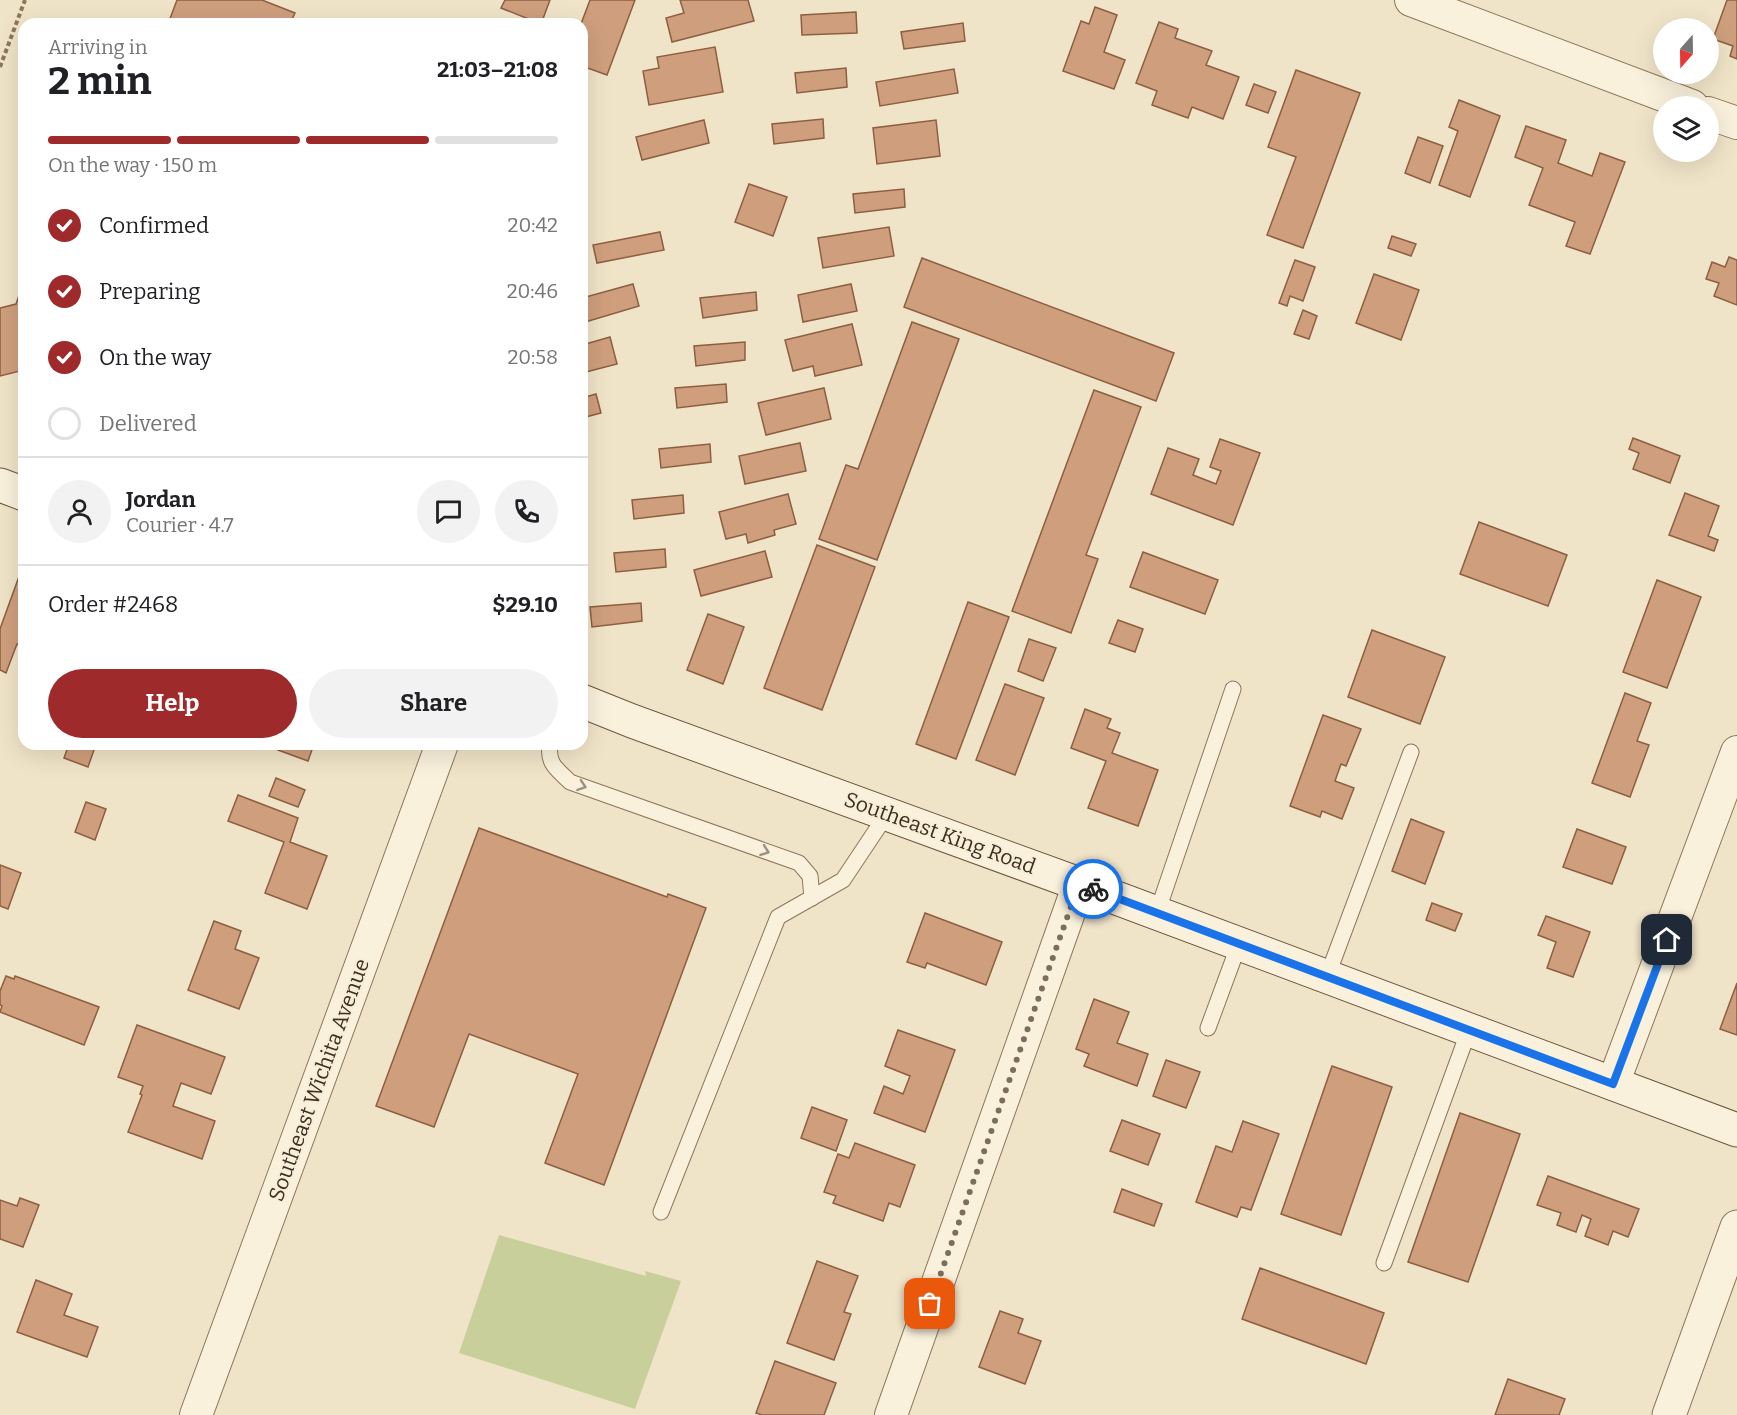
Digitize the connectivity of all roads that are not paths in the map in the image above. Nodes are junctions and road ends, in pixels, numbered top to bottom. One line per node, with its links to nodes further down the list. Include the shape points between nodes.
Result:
1 (1415, 1): 2 (street)
2 (1666, 96)
3 (1719, 117): 4 (street)
4 (1737, 123)
5 (0, 485): 6 (main road)
6 (18, 492)
7 (1233, 689): 16 (lane)
8 (588, 703): 13 (main road, Southeast King Road)
9 (440, 750): 26 (street, Southeast Wichita Avenue)
10 (549, 750): 15 (lane, one-way to 15, via 551,764 570,782 799,863 810,876)
11 (1411, 752): 18 (lane)
12 (1737, 752): 21 (street)
13 (887, 814): 14 (main road, Southeast King Road); 15 (lane, via 843,880)
14 (1079, 884): 16 (main road, Southeast King Road); 27 (street)
15 (812, 898): 23 (lane, via 778,917)
16 (1157, 913): 17 (main road, Southeast King Road)
17 (1239, 944): 18 (main road, Southeast King Road); 19 (lane)
18 (1327, 977): 20 (main road, Southeast King Road)
19 (1208, 1028)
20 (1469, 1030): 21 (main road, Southeast King Road); 25 (lane)
21 (1613, 1084): 22 (main road, Southeast King Road)
22 (1737, 1130)
23 (661, 1212)
24 (1737, 1227): 28 (main road)
25 (1384, 1263)
26 (196, 1415)
27 (891, 1415)
28 (1669, 1415)

